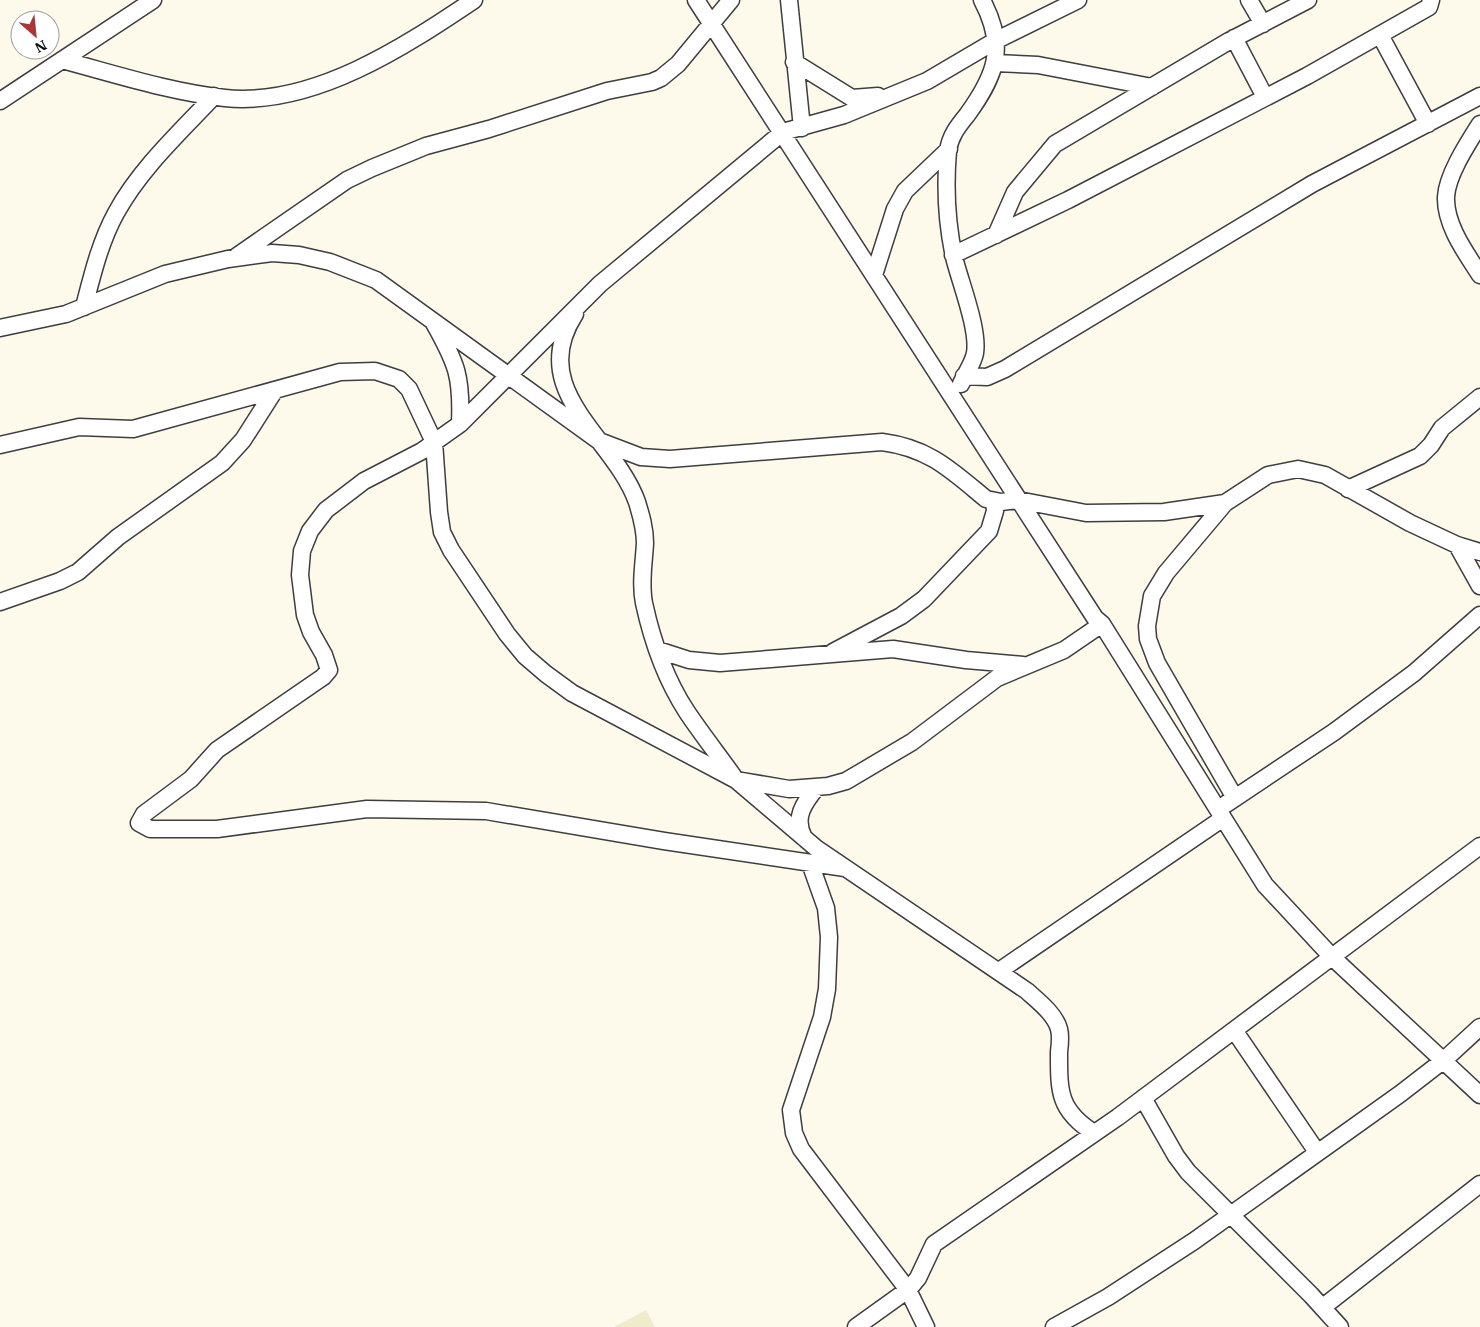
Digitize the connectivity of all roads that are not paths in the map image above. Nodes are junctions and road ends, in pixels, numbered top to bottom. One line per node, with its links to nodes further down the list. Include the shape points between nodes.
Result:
1 (154, 0): 16 (street)
2 (474, 0): 21 (street, via 404,46 308,88 263,98)
3 (696, 0): 12 (street)
4 (731, 0): 12 (street)
5 (789, 0): 17 (street)
6 (982, 0): 15 (street, via 991,20)
7 (1078, 0): 15 (street)
8 (1249, 0): 11 (street)
9 (1308, 0): 11 (street)
10 (1431, 0): 13 (street, via 1430,7)
11 (1263, 24): 14 (street)
12 (713, 25): 28 (street); 32 (street, via 661,78 607,91 426,146 372,168 347,180)
13 (1380, 35): 23 (street); 25 (street)
14 (1234, 38): 19 (street); 23 (street)
15 (995, 41): 18 (street); 20 (street)
16 (62, 60): 21 (street); 24 (street)
17 (794, 62): 20 (street, via 852,98 865,99); 27 (street)
18 (994, 63): 19 (street, via 1038,66); 29 (street, via 988,85 953,134)
19 (1152, 87): 30 (street, via 1052,147 1015,192)
20 (902, 92): 27 (street)
21 (214, 96): 36 (street, via 131,188 105,239)
22 (1480, 96): 25 (street)
23 (1266, 97): 30 (street)
24 (0, 101)
25 (1428, 124): 40 (street, via 1312,184 1006,369 987,377)
26 (1480, 124): 34 (street, via 1465,148 1446,198 1456,233)
27 (802, 128): 28 (street)
28 (783, 132): 33 (street); 35 (street)
29 (948, 149): 31 (street); 33 (street, via 902,197)
30 (996, 235): 31 (street)
31 (954, 255): 40 (street, via 975,346)
32 (234, 258): 36 (street, via 165,274); 37 (street, via 272,253 330,262 376,280)
33 (874, 274): 43 (street)
34 (1480, 275)
35 (584, 298): 39 (street); 45 (street, via 565,333 560,366 566,392)
36 (84, 307): 38 (street)
37 (432, 319): 39 (street); 44 (street, via 456,367 462,391)
38 (0, 328)
39 (508, 374): 44 (street); 45 (street)
40 (964, 376): 43 (street)
41 (276, 390): 46 (street, via 340,372 375,371 400,379 410,389); 47 (street, via 133,429 79,428); 55 (street, via 243,440 222,462 118,537 78,572 60,582)
42 (1480, 396): 48 (street, via 1442,428 1426,451)
43 (954, 400): 49 (street)
44 (460, 424): 46 (street)
45 (598, 441): 50 (street, via 641,457 670,459 882,442 932,456); 58 (street, via 627,480 643,520 643,595)
46 (434, 442): 61 (street, via 442,532 507,634 525,656 572,693); 67 (street, via 344,495 326,510 310,531 302,551 302,595 304,614 327,663 328,670 323,677 217,750 191,779 144,814 139,823 150,829 217,829 367,809 486,811)
47 (0, 445)
48 (1348, 489): 51 (street, via 1325,475 1298,469 1268,475); 52 (street)
49 (1018, 500): 50 (street); 51 (street, via 1086,513 1113,514 1164,512); 57 (street)
50 (994, 502): 59 (street, via 995,511 989,531 920,603)
51 (1225, 503): 63 (street, via 1166,573 1152,596 1148,639 1157,664)
52 (1457, 545): 53 (street); 54 (street)
53 (1480, 552)
54 (1480, 586)
55 (0, 602)
56 (1480, 615): 63 (street, via 1414,674)
57 (1102, 624): 60 (street, via 1064,650); 64 (street)
58 (658, 650): 59 (street, via 689,660 720,663); 61 (street, via 687,711)
59 (824, 656): 60 (street, via 893,650)
60 (1025, 666): 62 (street, via 997,678 912,742 863,772 846,781)
61 (736, 780): 62 (street, via 789,789); 65 (street)
62 (816, 788): 65 (street, via 800,813 799,827)
63 (1235, 798): 64 (street)
64 (1219, 814): 69 (street, via 1265,884); 70 (street)
65 (804, 838): 68 (street)
66 (1480, 846): 69 (street)
67 (810, 863): 68 (street); 80 (street, via 829,923 827,989 815,1042 791,1110 794,1133 801,1149)
68 (845, 868): 70 (street)
69 (1332, 957): 72 (street); 73 (street)
70 (999, 971): 76 (street, via 1044,1006 1059,1027 1062,1101 1078,1123)
71 (1480, 1027): 73 (street)
72 (1234, 1030): 75 (street); 77 (street)
73 (1444, 1060): 74 (street); 77 (street)
74 (1480, 1095)
75 (1143, 1098): 76 (street); 79 (street, via 1176,1156)
76 (1094, 1133): 80 (street, via 934,1244 918,1278)
77 (1317, 1152): 79 (street)
78 (1480, 1184): 81 (street)
79 (1230, 1215): 81 (street); 84 (street, via 1108,1297)
80 (908, 1290): 82 (street); 83 (street)
81 (1323, 1307): 85 (street)
82 (856, 1327)
83 (926, 1327)
84 (1054, 1327)
85 (1340, 1327)

